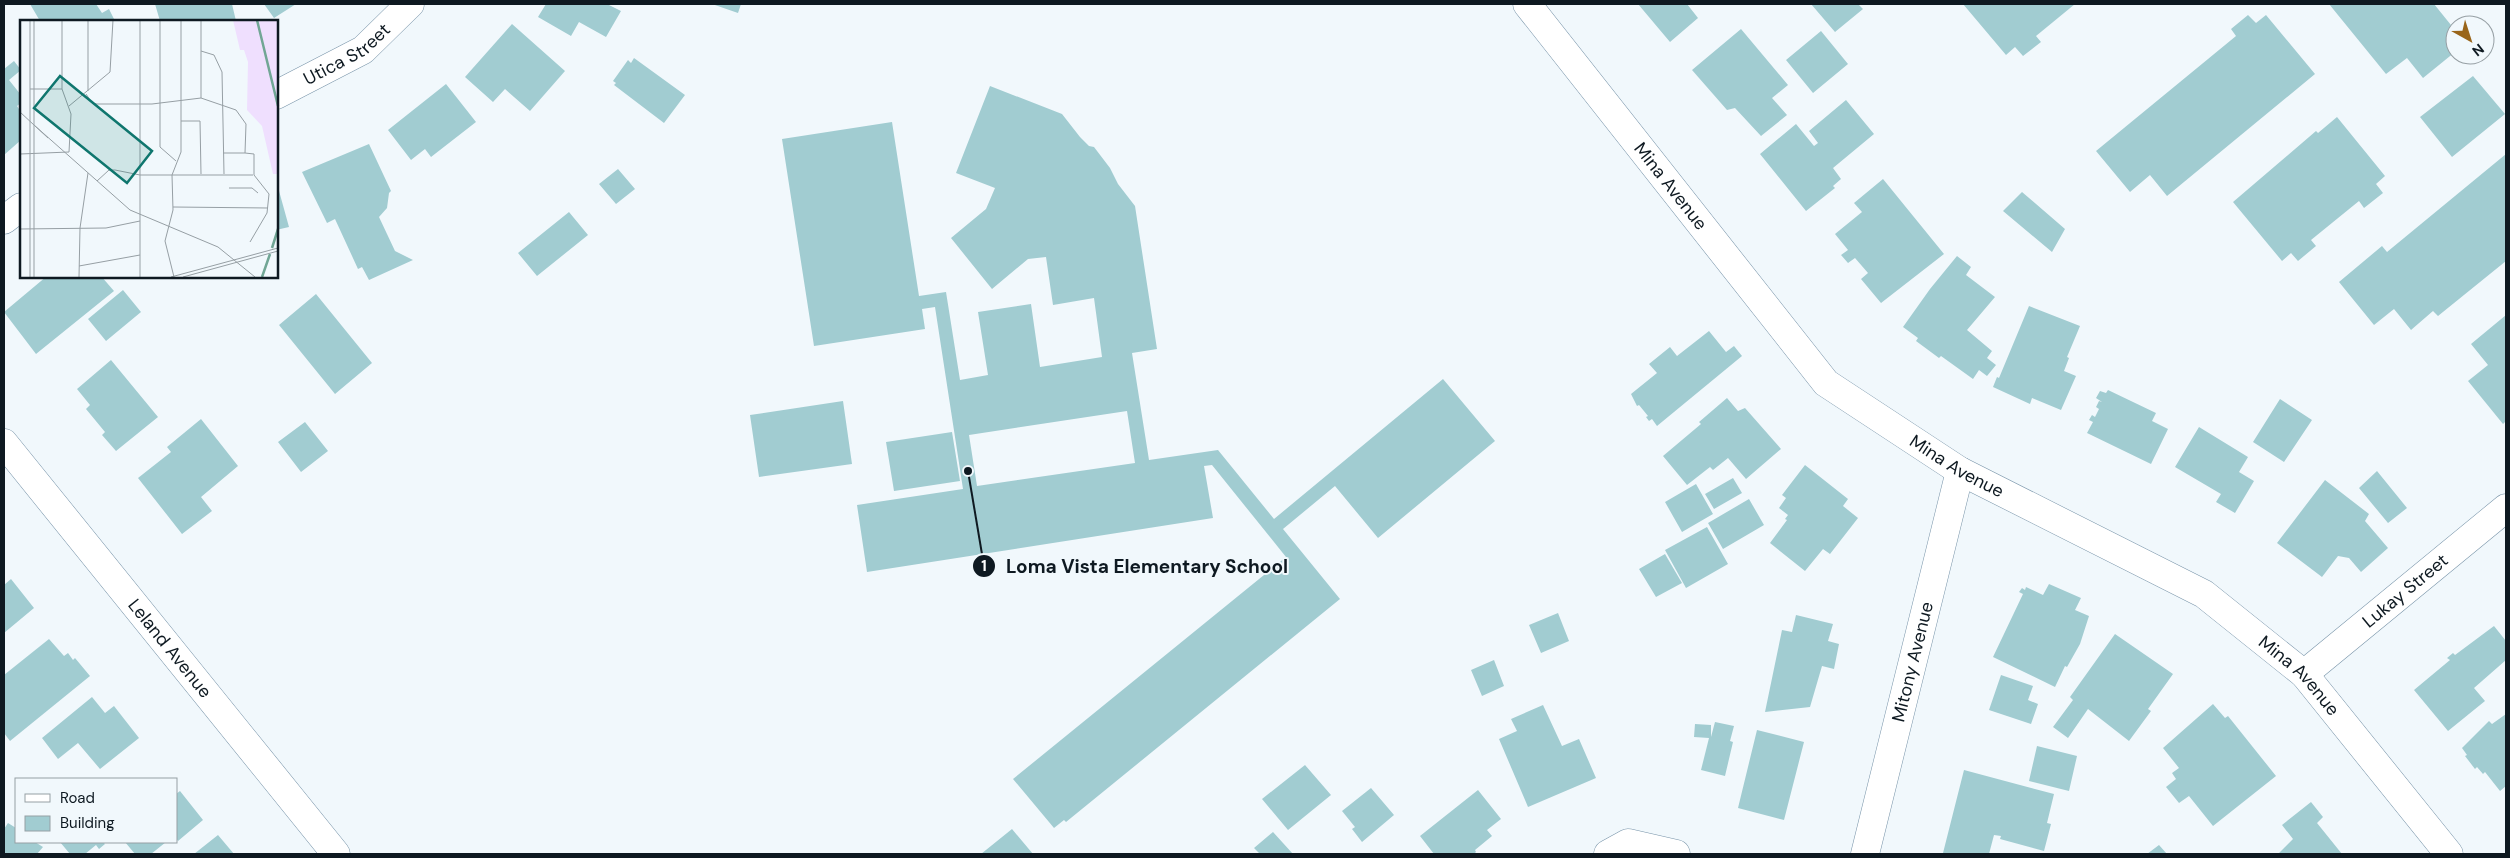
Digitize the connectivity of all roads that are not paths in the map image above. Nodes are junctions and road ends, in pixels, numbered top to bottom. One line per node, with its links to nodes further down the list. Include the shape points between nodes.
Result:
1 (410, 4): 3 (street, Utica Street, via 363,50)
2 (1527, 4): 7 (street, Mina Avenue, via 1826,383)
3 (278, 94)
4 (20, 208): 5 (street)
5 (4, 220)
6 (4, 443): 10 (street, Leland Avenue)
7 (1960, 470): 9 (street, Mina Avenue, via 2204,594); 13 (street, Mitony Avenue)
8 (2506, 508): 9 (street, Lukay Street)
9 (2304, 674): 14 (street, Mina Avenue)
10 (336, 854)
11 (1608, 854): 12 (street, via 1628,843)
12 (1676, 854)
13 (1864, 854)
14 (2449, 854)

